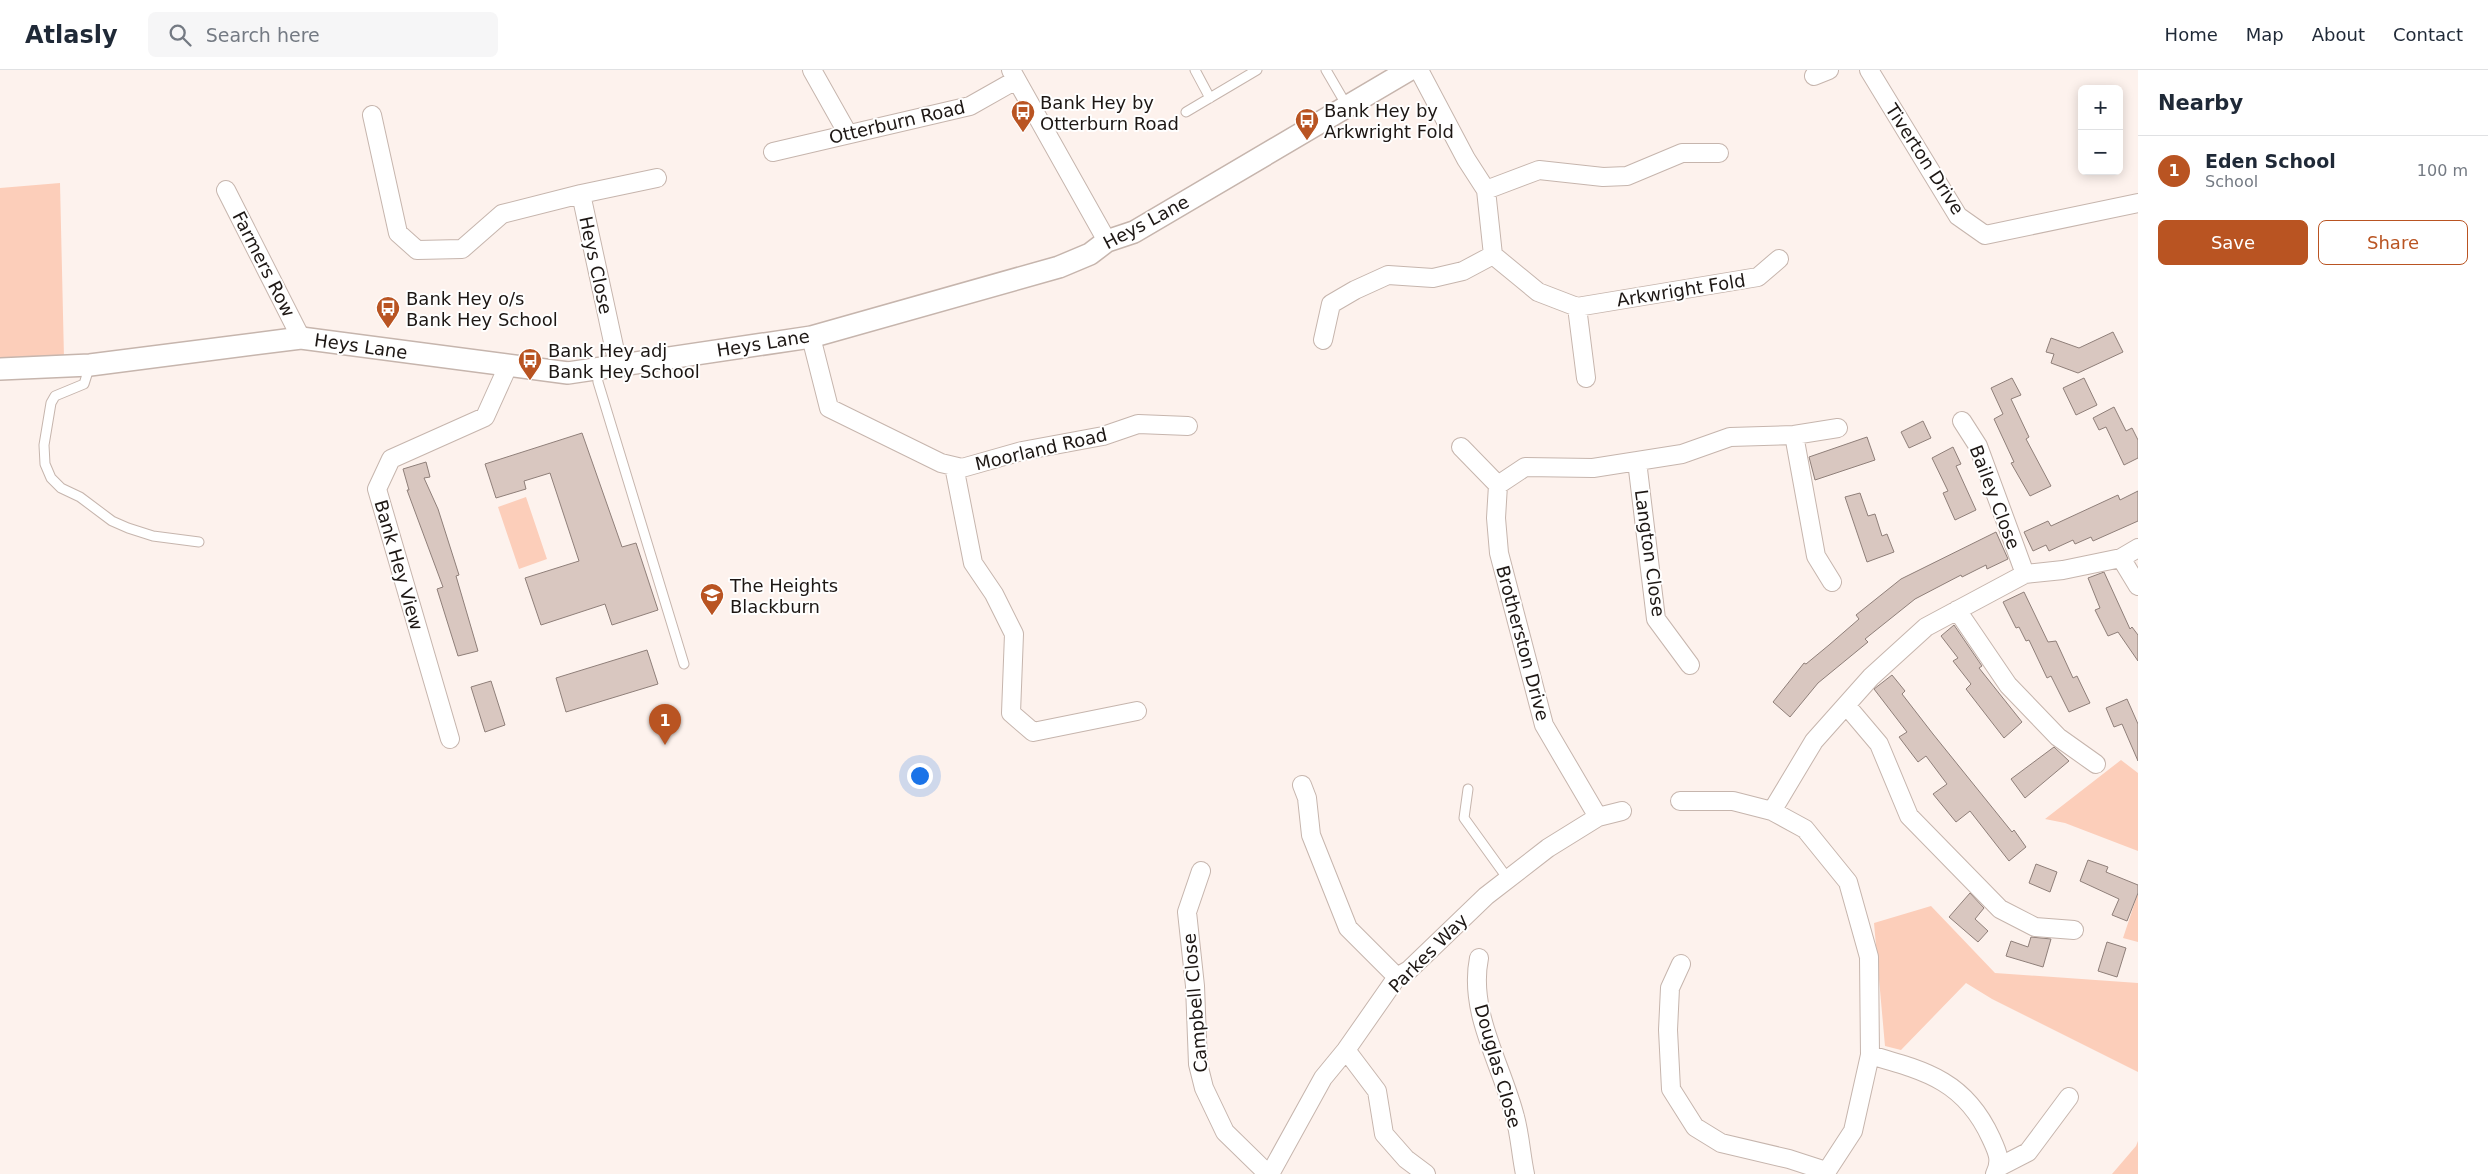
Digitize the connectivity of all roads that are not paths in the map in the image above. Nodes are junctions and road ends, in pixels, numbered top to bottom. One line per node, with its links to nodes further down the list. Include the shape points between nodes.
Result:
1 (812, 70): 13 (street)
2 (1195, 70): 9 (lane)
3 (1257, 70): 9 (lane)
4 (1326, 70): 10 (lane)
5 (1409, 70): 10 (street, Heys Lane)
6 (1419, 70): 18 (street)
7 (1869, 70): 20 (street, Tiverton Drive, via 1958,216 1985,235)
8 (1013, 75): 13 (street, Otterburn Road, via 970,106); 21 (street)
9 (1210, 98): 11 (lane)
10 (1348, 107): 21 (street, Heys Lane, via 1134,232)
11 (1186, 112)
12 (372, 115): 19 (street, Heys Close, via 398,233 417,250 462,249 502,214)
13 (848, 134): 14 (street, Otterburn Road)
14 (773, 152)
15 (1719, 153): 18 (street, via 1682,153 1627,176 1603,177 1539,170)
16 (657, 178): 19 (street, Heys Close)
17 (226, 190): 26 (street, Farmers Row)
18 (1486, 190): 22 (street)
19 (581, 194): 29 (street, Heys Close)
20 (2138, 203)
21 (1107, 241): 25 (street, Heys Lane, via 1090,254 1058,267)
22 (1492, 255): 24 (street, via 1538,292); 27 (street, via 1463,271 1432,278 1388,275 1354,290 1331,304)
23 (1779, 259): 24 (street, Arkwright Fold, via 1758,277)
24 (1577, 307): 33 (street)
25 (811, 336): 29 (street, Heys Lane); 40 (street, Moorland Road, via 830,408 886,438)
26 (301, 338): 28 (street, Heys Lane); 30 (street, Heys Lane)
27 (1323, 340)
28 (90, 365): 32 (street, Heys Lane); 42 (lane, via 84,384 55,396 51,403 44,445 47,472 55,484 80,497 112,521 153,536)
29 (618, 365): 31 (street, Heys Lane)
30 (508, 366): 31 (street, Heys Lane, via 568,372); 53 (street, Bank Hey View, via 485,417 391,459 376,489)
31 (597, 368): 49 (lane, via 598,382)
32 (0, 369)
33 (1586, 378)
34 (1962, 421): 45 (street, Bailey Close, via 1978,446)
35 (1188, 426): 40 (street, Moorland Road, via 1138,424 1103,436 1022,451 962,468)
36 (1838, 428): 37 (street)
37 (1794, 435): 39 (street, via 1730,437 1682,454); 46 (street, via 1816,556)
38 (1461, 447): 41 (street)
39 (1637, 461): 41 (street, via 1593,468 1525,467); 50 (street, Langton Close, via 1656,619)
40 (954, 466): 52 (street, via 973,563 994,594 1014,634 1012,713 1033,732)
41 (1498, 485): 60 (street, Brotherston Drive, via 1499,553 1544,725)
42 (198, 542)
43 (2138, 548): 44 (street)
44 (2121, 558): 45 (street); 47 (street)
45 (2024, 574): 48 (street)
46 (1832, 582)
47 (2138, 586)
48 (1957, 610): 51 (street, via 1926,627 1871,677); 54 (street, via 2008,685 2058,737)
49 (684, 664)
50 (1690, 665)
51 (1846, 705): 59 (street, via 1814,741); 63 (street, via 1879,744 1909,816 2000,909 2035,927)
52 (1137, 711)
53 (450, 739)
54 (2096, 764)
55 (1302, 785): 66 (street, via 1307,798 1311,835 1348,928)
56 (1468, 789): 62 (lane, via 1464,818)
57 (1680, 801): 59 (street, via 1733,801)
58 (1622, 812): 60 (street, Parkes Way)
59 (1772, 812): 68 (street, via 1805,829 1848,882 1869,957)
60 (1598, 817): 62 (street, Parkes Way, via 1548,848)
61 (1201, 871): 72 (street, Campbell Close, via 1187,912 1200,1072 1225,1132)
62 (1508, 879): 66 (street, Parkes Way)
63 (2074, 930)
64 (1478, 958): 74 (street, Douglas Close, via 1475,977 1480,1009 1515,1117)
65 (1681, 964): 71 (street, via 1670,988 1671,1089 1695,1128 1721,1143)
66 (1398, 977): 67 (street, Parkes Way)
67 (1346, 1050): 72 (street, Parkes Way, via 1322,1078); 73 (street, via 1377,1091 1384,1134 1406,1159)
68 (1870, 1055): 70 (street, via 1922,1070 1960,1093 1983,1121 1998,1154); 71 (street, via 1853,1131)
69 (2069, 1097): 70 (street, via 2028,1152)
70 (1997, 1170)
71 (1826, 1173)
72 (1269, 1174)
73 (1426, 1174)
74 (1524, 1174)

